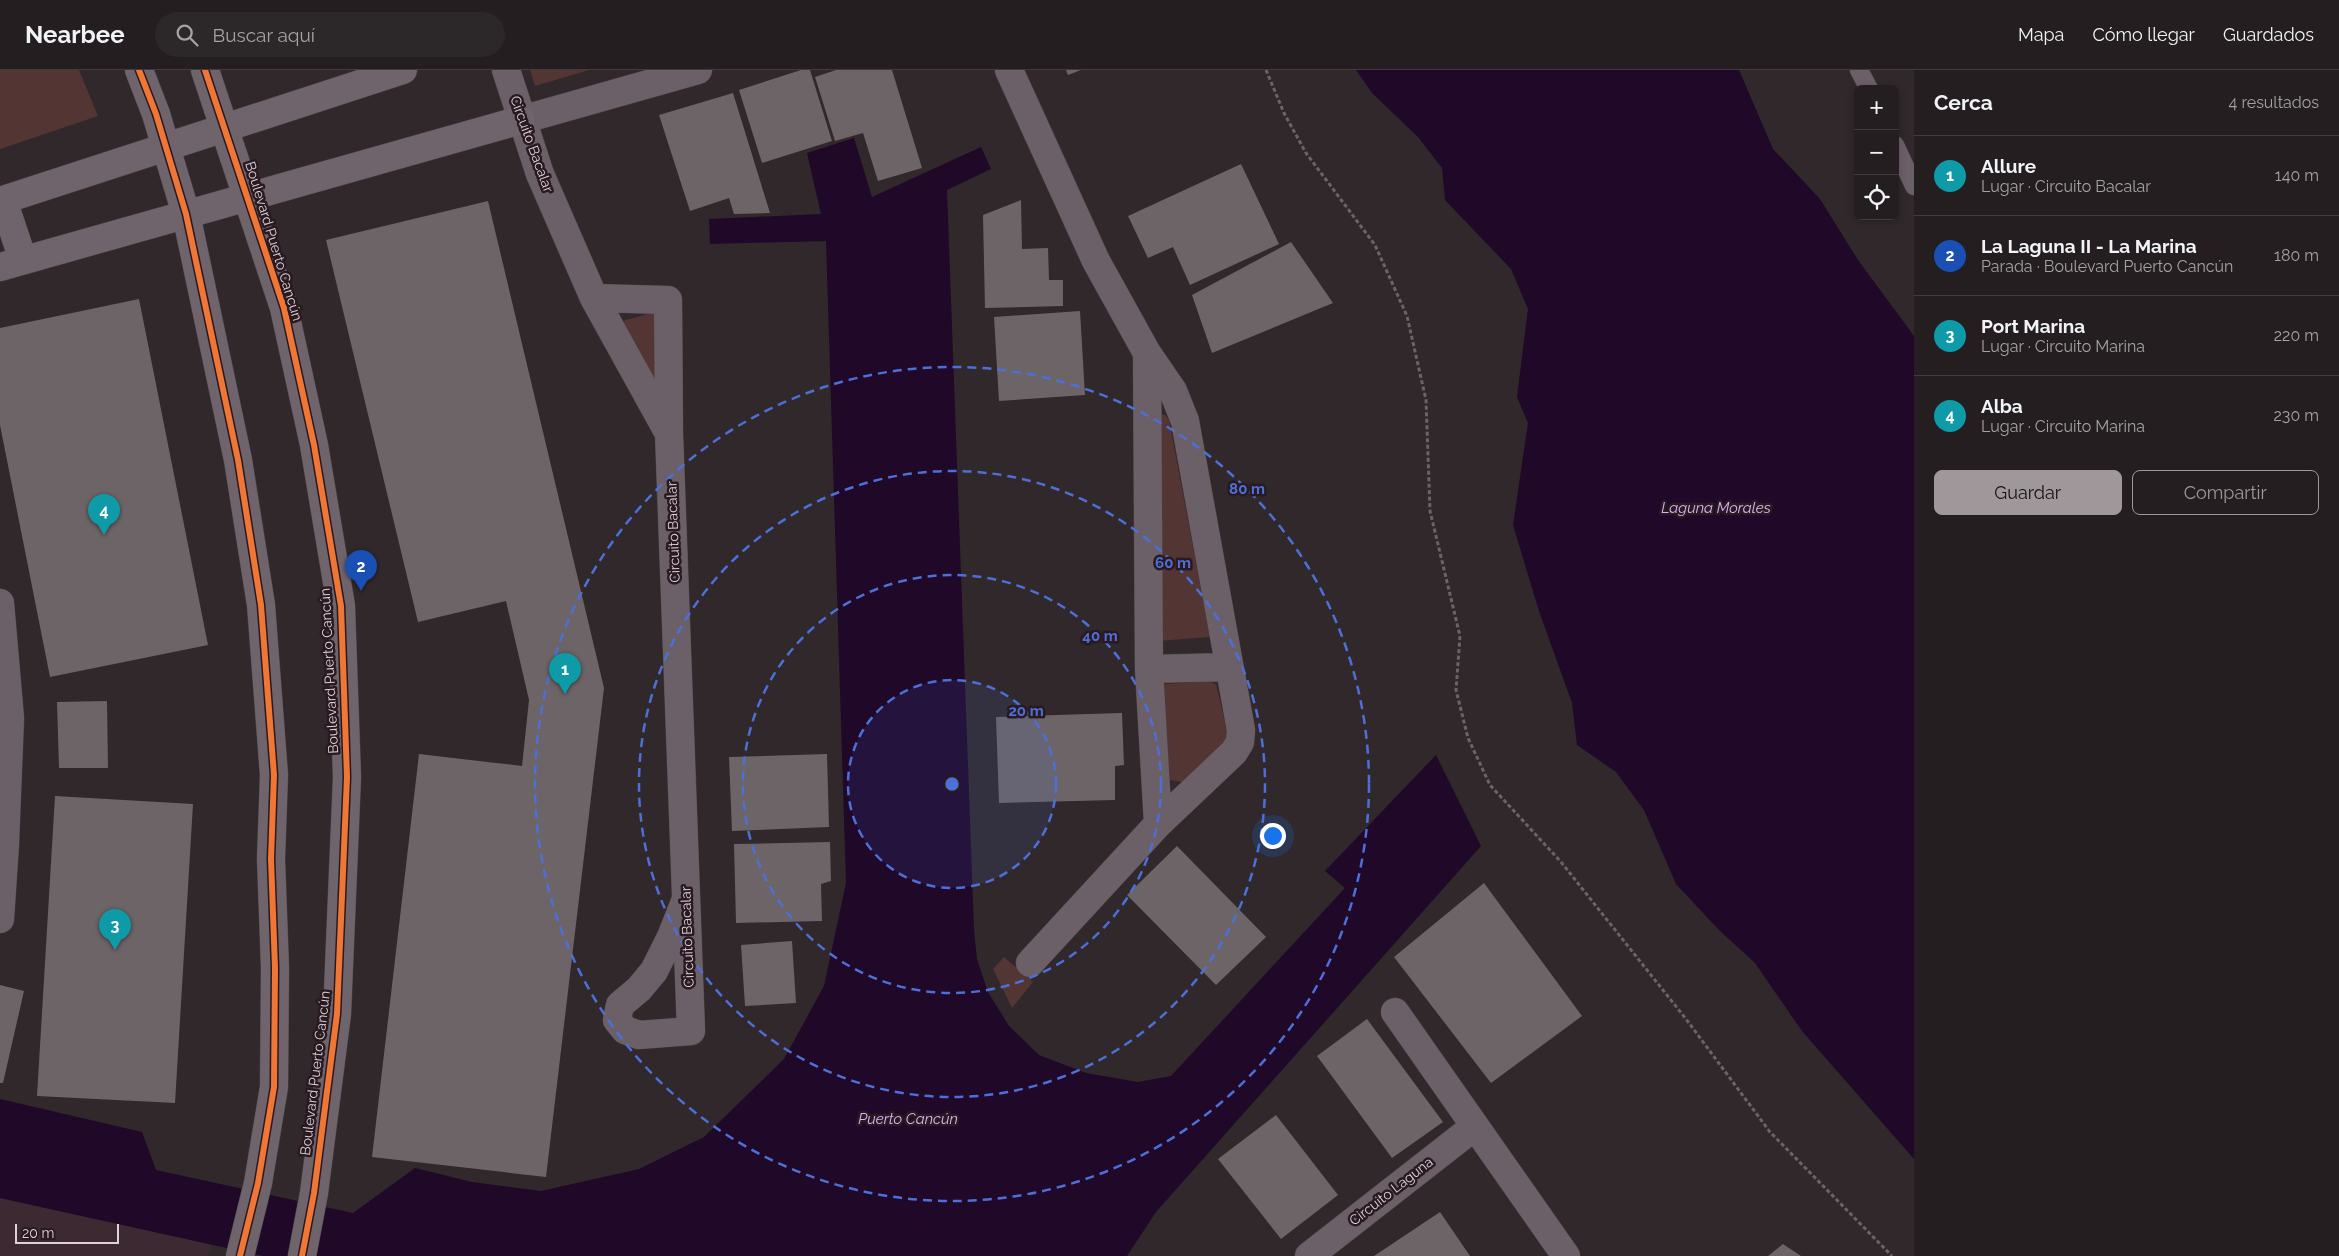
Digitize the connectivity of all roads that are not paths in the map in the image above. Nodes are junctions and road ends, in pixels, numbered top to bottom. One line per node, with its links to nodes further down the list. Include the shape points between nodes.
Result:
1 (139, 70): 11 (street)
2 (205, 70): 10 (street, Boulevard Puerto Cancún)
3 (403, 70): 10 (street)
4 (506, 70): 9 (street, Circuito Bacalar)
5 (698, 70): 9 (street)
6 (1009, 70): 19 (street, via 1096,261)
7 (1859, 70): 8 (lane)
8 (1867, 85)
9 (521, 120): 14 (street); 18 (street, Circuito Bacalar, via 540,174)
10 (226, 128): 11 (street); 14 (street, Boulevard Puerto Cancún)
11 (166, 147): 15 (street); 16 (street)
12 (1899, 154): 13 (lane)
13 (1914, 186)
14 (248, 197): 16 (street); 31 (street, Boulevard Puerto Cancún, via 284,308 314,445 341,606 347,777 337,1014 314,1193)
15 (2, 200): 17 (street)
16 (186, 214): 17 (street); 30 (street, via 238,460 261,605 274,775 271,859 275,968 274,1087 258,1183)
17 (12, 263)
18 (594, 298): 20 (street, Circuito Bacalar); 20 (street, via 668,300)
19 (1148, 353): 22 (street, via 1173,391 1185,420); 23 (street)
20 (669, 433): 25 (street, Circuito Bacalar)
21 (0, 603): 26 (street, via 10,718)
22 (1228, 667): 23 (street); 24 (street, via 1241,730 1240,742 1234,752)
23 (1148, 669): 24 (street)
24 (1158, 824): 27 (street)
25 (686, 899): 25 (street, Circuito Bacalar, via 654,971 620,1005 617,1020 625,1030 640,1034 691,1031)
26 (0, 919)
27 (1030, 963)
28 (1395, 1012): 29 (street)
29 (1474, 1126): 32 (street, Circuito Laguna); 33 (street)
30 (241, 1254)
31 (302, 1256)
32 (1309, 1256)
33 (1566, 1256)

